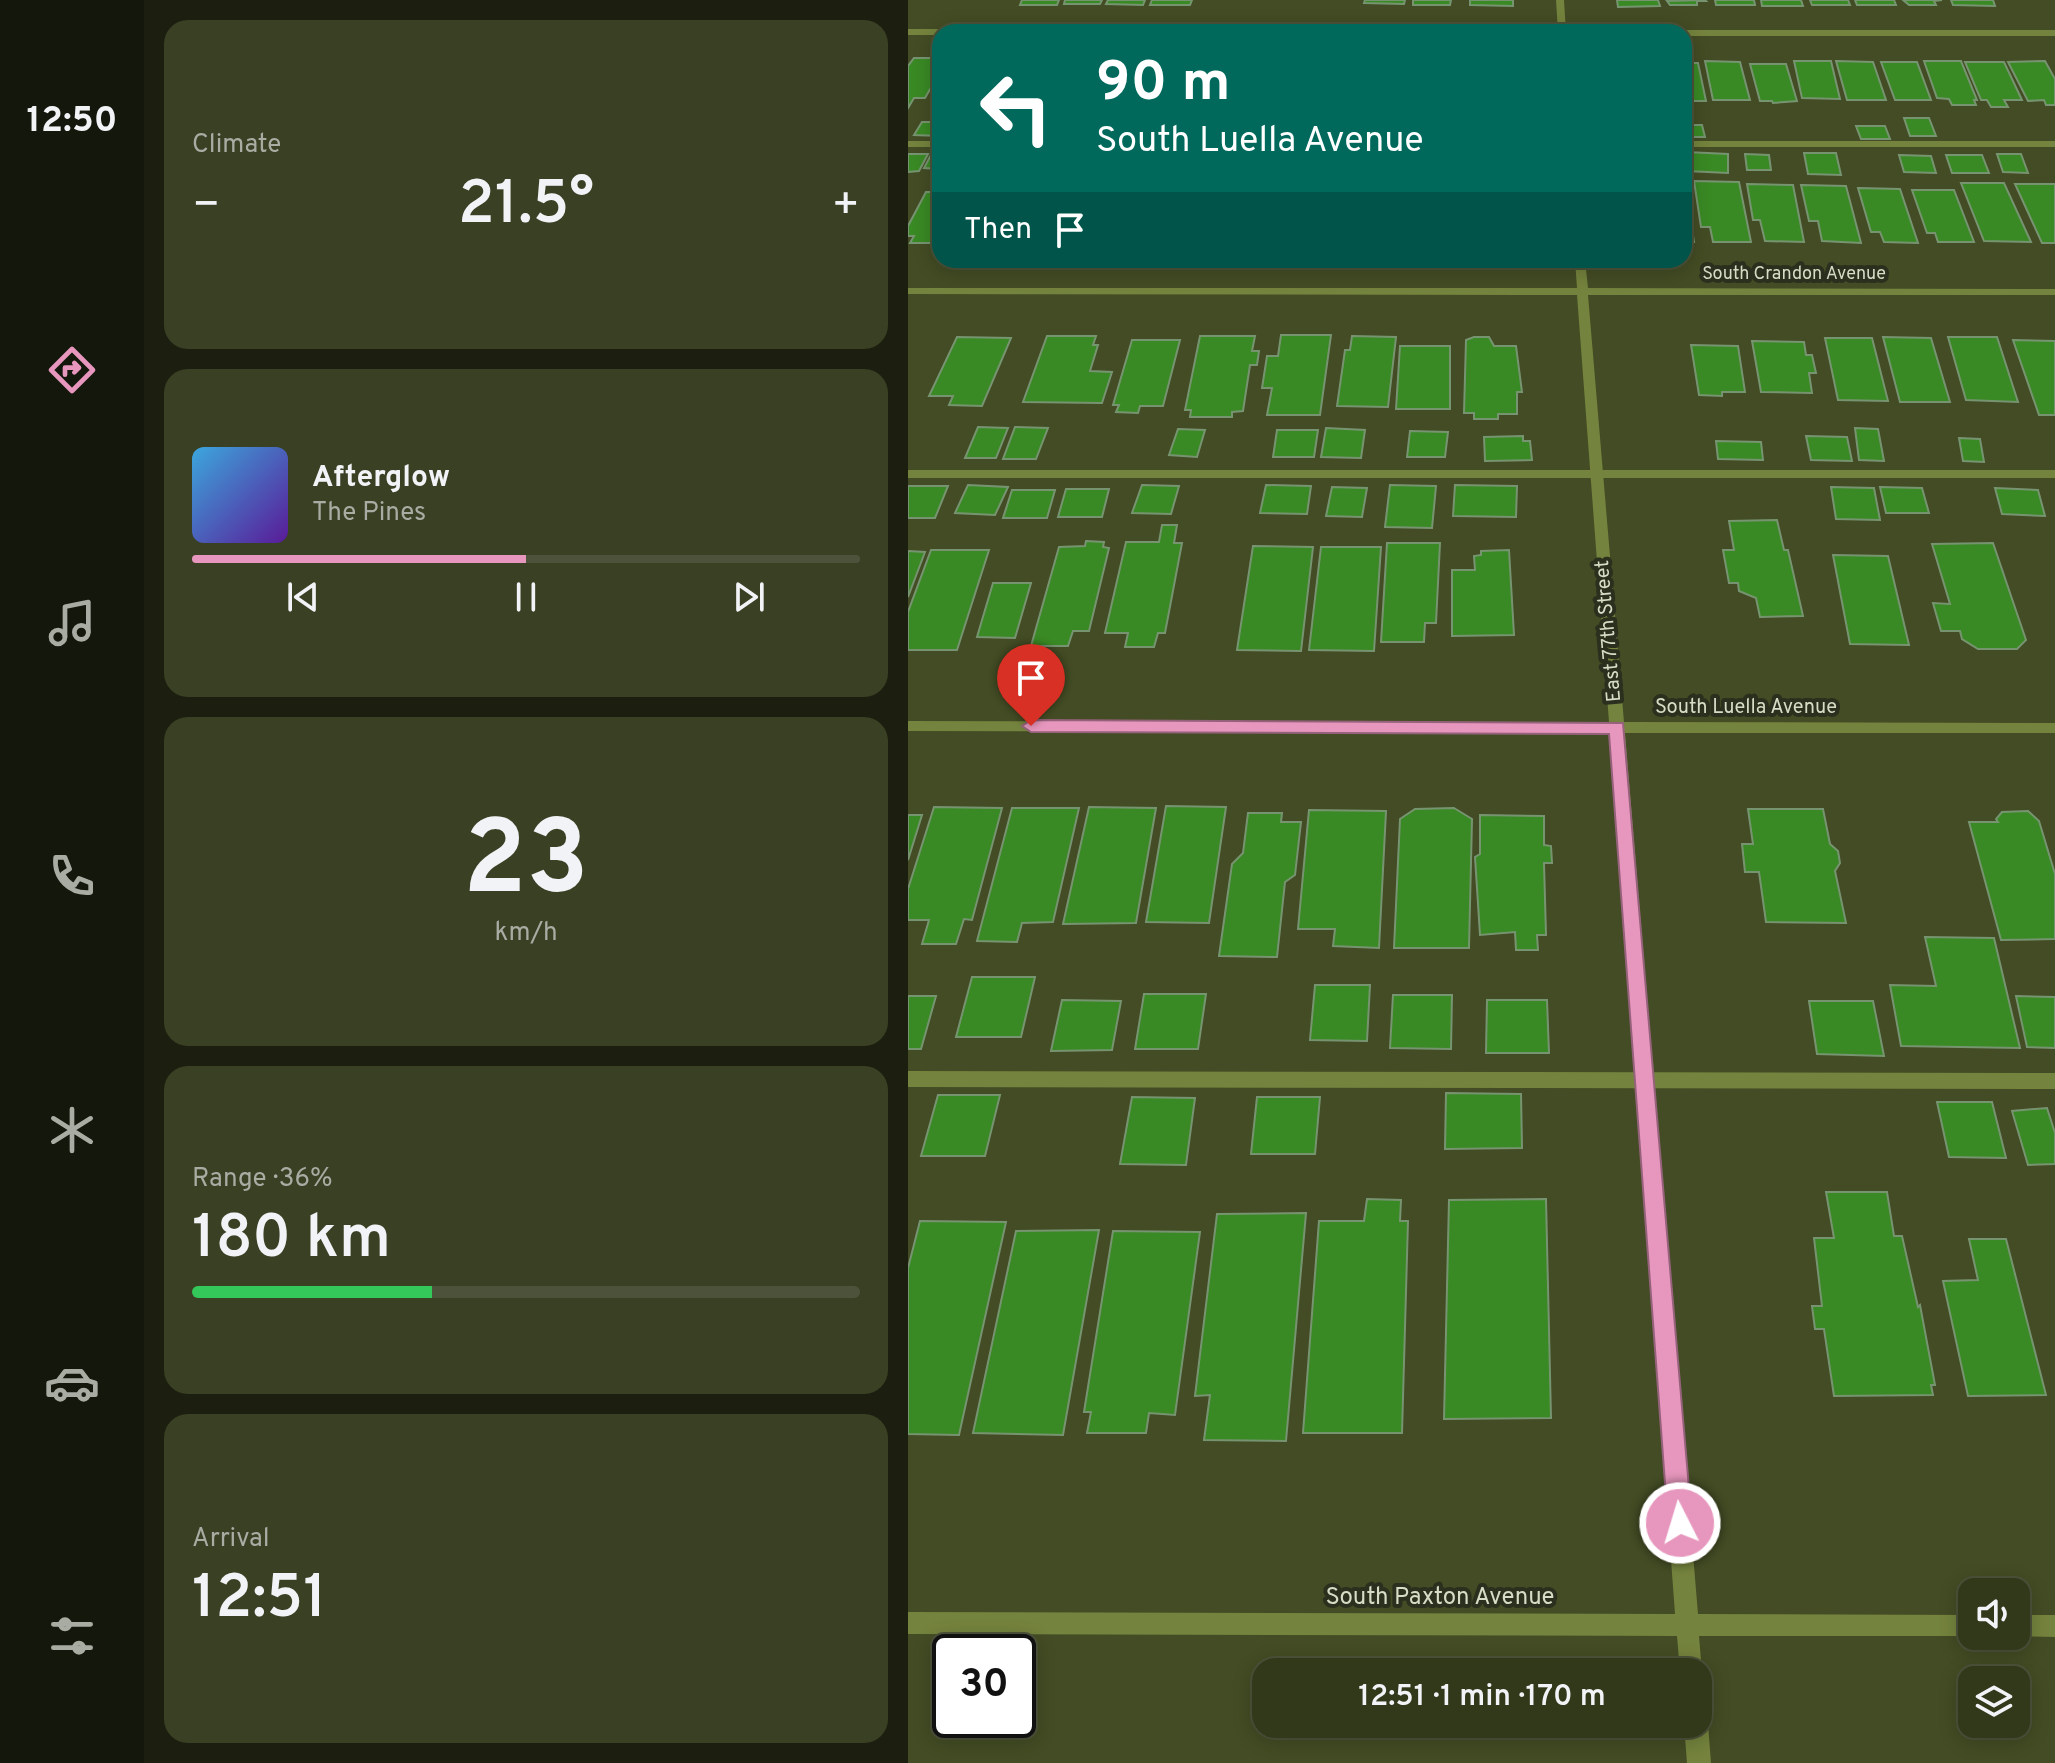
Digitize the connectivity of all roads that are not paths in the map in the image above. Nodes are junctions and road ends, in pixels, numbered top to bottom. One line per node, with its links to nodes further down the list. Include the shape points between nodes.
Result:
1 (1560, 0): 2 (street)
2 (1562, 24)
3 (908, 32): 4 (street)
4 (932, 32)
5 (1692, 33): 6 (street)
6 (2055, 33)
7 (908, 144): 8 (street)
8 (932, 144)
9 (1692, 144): 10 (street)
10 (2055, 144)
11 (1581, 268): 13 (street, East 77th Street)
12 (908, 291): 13 (street, South Crandon Avenue)
13 (1583, 291): 14 (street, South Crandon Avenue); 16 (street, East 77th Street)
14 (2055, 292)
15 (908, 474): 16 (street)
16 (1597, 474): 17 (street); 19 (street, East 77th Street)
17 (2055, 474)
18 (908, 726): 19 (street, South Luella Avenue)
19 (1617, 728): 20 (street, South Luella Avenue); 22 (street, East 77th Street)
20 (2055, 728)
21 (908, 1079): 22 (street)
22 (1644, 1081): 23 (street); 25 (street, East 77th Street)
23 (2055, 1081)
24 (908, 1623): 25 (street, South Paxton Avenue)
25 (1687, 1626): 26 (street, South Paxton Avenue); 29 (street, East 77th Street)
26 (1958, 1626)
27 (2030, 1626): 28 (street)
28 (2055, 1626)
29 (1690, 1658)
30 (1697, 1738): 31 (street)
31 (1699, 1763)

